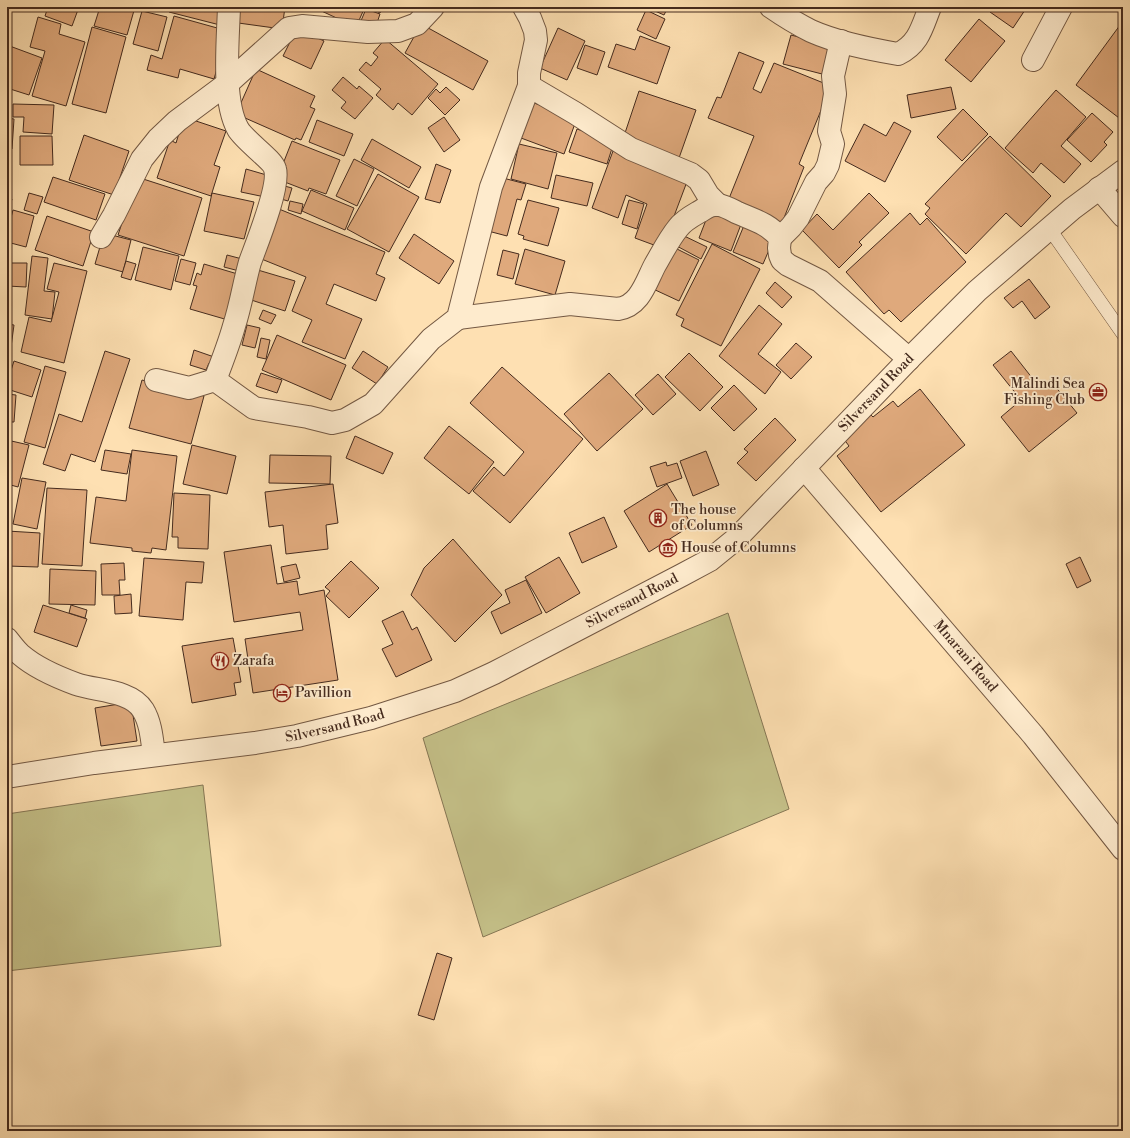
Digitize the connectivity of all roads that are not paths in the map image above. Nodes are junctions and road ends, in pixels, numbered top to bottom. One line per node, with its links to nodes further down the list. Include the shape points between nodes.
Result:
1 (229, 7): 9 (street)
2 (433, 7): 9 (street, via 417,24 398,31 368,32 302,26 289,28)
3 (524, 7): 10 (street, via 535,31 536,40 529,73)
4 (771, 7): 7 (street, via 811,31)
5 (930, 7): 7 (street, via 915,42 898,54)
6 (1061, 7): 8 (street)
7 (841, 41): 17 (street, via 833,76 834,94 829,131 833,144 830,159 798,218)
8 (1033, 60)
9 (228, 83): 16 (street, via 177,121 158,139 142,159); 22 (street, via 232,116 239,130 275,168 275,183 250,263 235,325)
10 (530, 86): 13 (street, via 631,149 691,174 699,180); 18 (street, via 491,186)
11 (1123, 171): 12 (street, Silversand Road)
12 (1099, 188): 14 (street); 15 (street, Silversand Road)
13 (718, 205): 17 (street, via 764,224); 18 (street, via 708,205 678,228 637,298 624,308 570,304)
14 (1123, 216)
15 (1049, 228): 19 (lane); 20 (street, Silversand Road, via 977,291)
16 (101, 237)
17 (780, 238): 20 (street, via 782,260 820,281)
18 (458, 318): 22 (street, via 431,339 373,404 345,420 332,423 254,408)
19 (1123, 334)
20 (909, 359): 23 (street, Silversand Road)
21 (156, 380): 22 (street, via 189,388)
22 (215, 380)
23 (804, 468): 25 (street, Silversand Road, via 736,538 710,560 494,673 454,691 371,718 297,736); 27 (street, Mnarani Road, via 1033,735)
24 (7, 639): 25 (street, via 28,661 63,679 119,694 134,701 143,710 149,724)
25 (154, 755): 26 (street, Silversand Road)
26 (7, 777)
27 (1123, 849)

